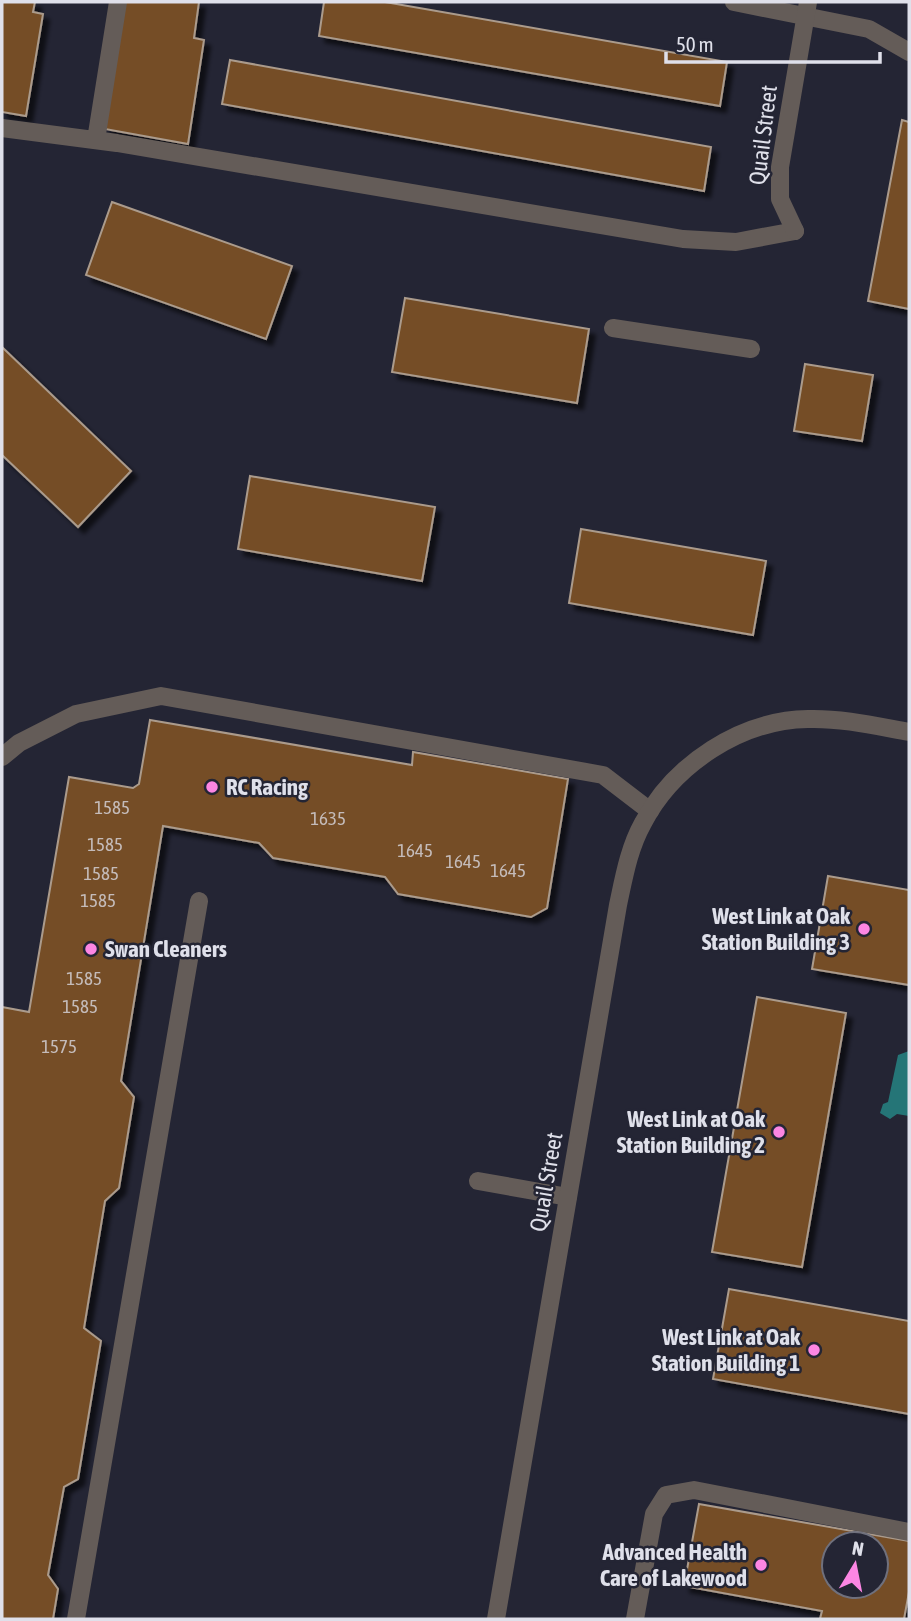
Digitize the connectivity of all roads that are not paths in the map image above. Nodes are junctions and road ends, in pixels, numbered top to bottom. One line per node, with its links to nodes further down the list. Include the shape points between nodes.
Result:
1 (118, 2): 6 (street)
2 (734, 2): 3 (street)
3 (807, 9): 4 (street, via 869,29); 6 (street, Quail Street, via 780,167 780,199 795,231 736,242 683,239)
4 (909, 52)
5 (2, 128): 6 (street)
6 (96, 140)
7 (613, 328): 8 (street)
8 (751, 349)
9 (909, 732): 11 (street, Quail Street, via 830,719 783,721 755,729 722,744 685,771)
10 (2, 757): 11 (street, via 76,713 161,696 603,775)
11 (650, 811): 14 (street, Quail Street, via 623,881)
12 (199, 901): 16 (street)
13 (478, 1181): 14 (street)
14 (568, 1197): 17 (street, Quail Street)
15 (909, 1532): 18 (street, via 694,1490 666,1495 654,1514)
16 (76, 1619)
17 (496, 1619)
18 (635, 1619)

